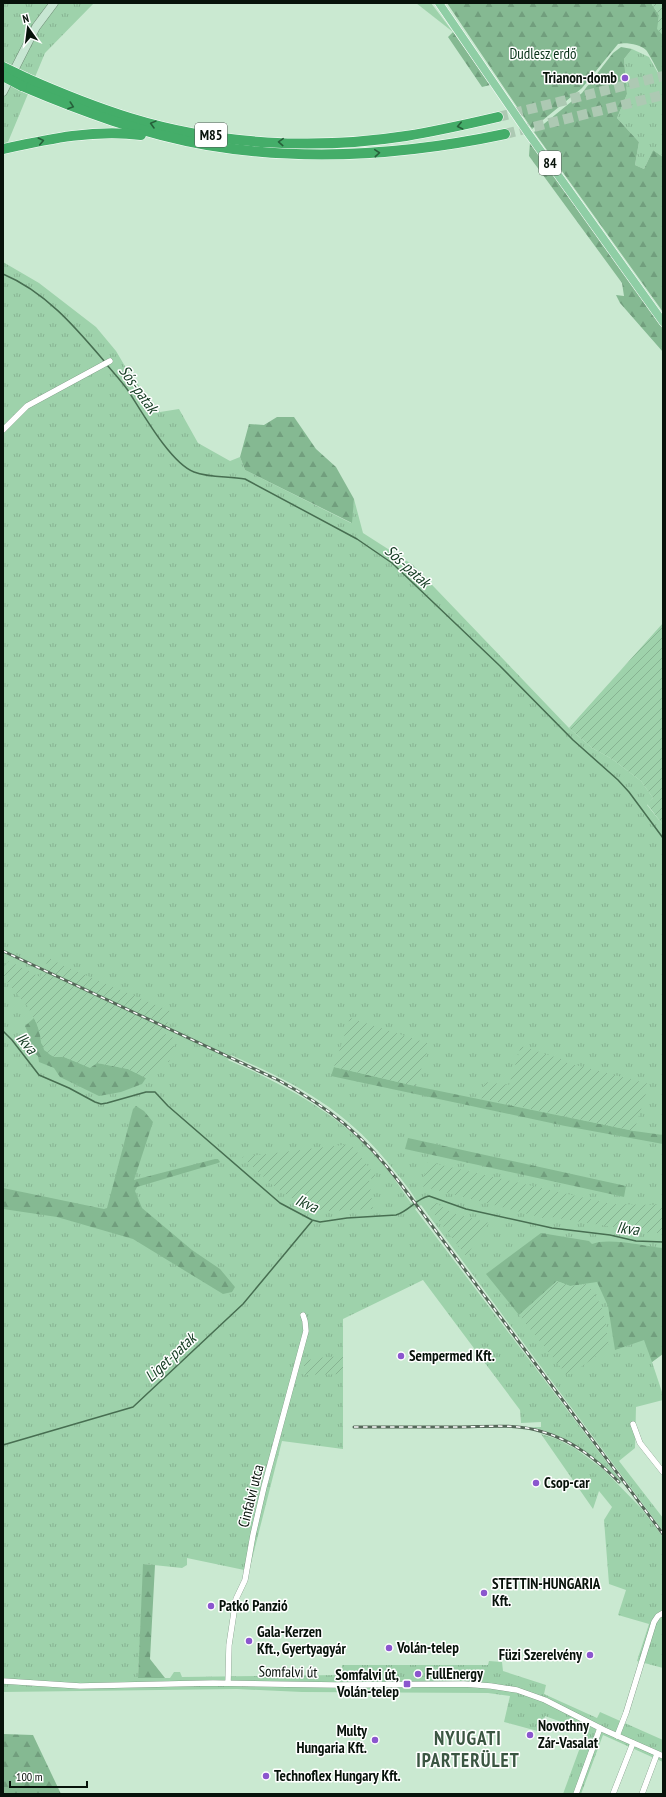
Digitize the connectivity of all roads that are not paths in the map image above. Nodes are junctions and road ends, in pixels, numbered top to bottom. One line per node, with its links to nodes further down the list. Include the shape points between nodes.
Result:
1 (54, 3): 6 (main road, via 36,27)
2 (439, 3): 11 (main road, 84, via 528,134)
3 (3, 67): 5 (highway, M85, bridge)
4 (3, 76): 5 (highway, M85, bridge)
5 (24, 82): 7 (highway, M85, one-way to 5, via 413,135 361,141 258,141 143,122); 9 (highway, M85, one-way to 9, via 58,101)
6 (3, 92)
7 (498, 117)
8 (505, 134): 9 (highway, M85, one-way to 8, via 241,150 319,156 407,151)
9 (167, 136): 10 (highway, one-way to 9, via 92,133 120,132)
10 (3, 149)
11 (663, 322)
12 (110, 361): 13 (street, via 27,406)
13 (3, 430)
14 (303, 1316): 19 (street, Cinfalvi utca, via 306,1331 264,1488 245,1580 236,1599 229,1639)
15 (633, 1424): 16 (street, via 640,1443)
16 (663, 1472)
17 (662, 1613): 21 (street, via 654,1622)
18 (3, 1681): 19 (street, Somfalvi út, via 80,1686)
19 (228, 1683): 20 (street, Somfalvi út, via 491,1686 517,1690 545,1700)
20 (600, 1728): 21 (street, Somfalvi út); 25 (street)
21 (617, 1736): 22 (street, Somfalvi út)
22 (633, 1743): 23 (street, Somfalvi út); 26 (street)
23 (657, 1754): 24 (street, Somfalvi út); 27 (street)
24 (663, 1756)
25 (576, 1794)
26 (614, 1794)
27 (642, 1794)

